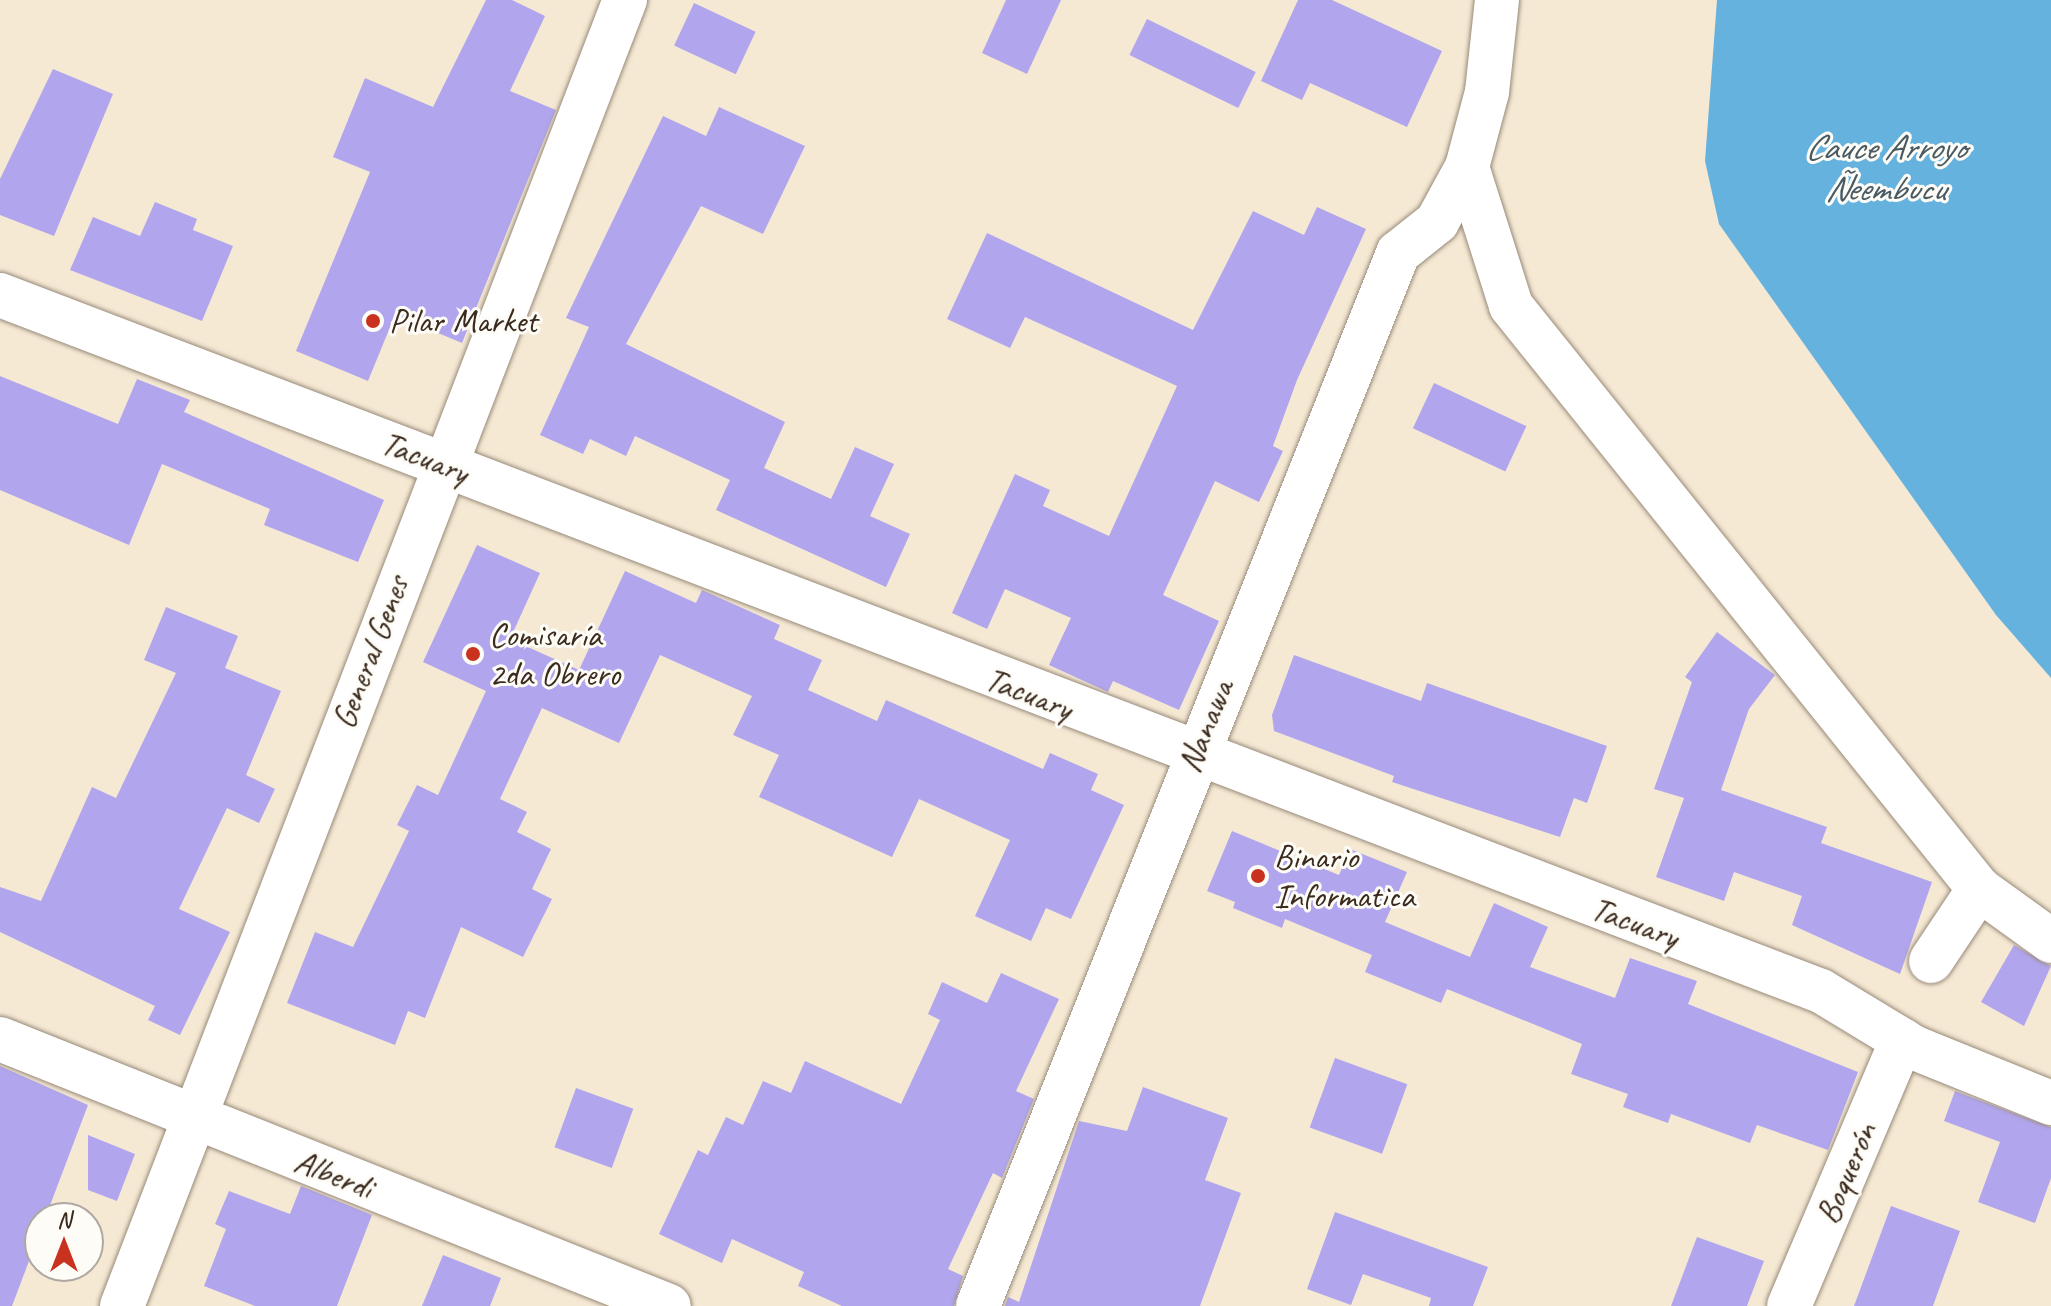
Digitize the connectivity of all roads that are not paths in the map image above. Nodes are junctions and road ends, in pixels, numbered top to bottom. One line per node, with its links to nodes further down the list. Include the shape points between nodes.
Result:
1 (625, 0): 5 (street, General Genes)
2 (1497, 0): 3 (street, Nanawa, via 1487,92)
3 (1467, 167): 6 (street, Nanawa, via 1437,222 1398,253); 7 (street, via 1511,306)
4 (0, 295): 5 (street, Tacuary)
5 (443, 463): 6 (street, Tacuary); 13 (street, General Genes)
6 (1192, 756): 11 (street, Tacuary, via 1821,991); 16 (street, Nanawa)
7 (1979, 889): 8 (street); 9 (street)
8 (2051, 941)
9 (1931, 961)
10 (0, 1039): 13 (street, Alberdi)
11 (1902, 1040): 12 (street, Tacuary); 17 (street, Boquerón)
12 (2051, 1103)
13 (192, 1118): 14 (street, General Genes); 15 (street, Alberdi)
14 (122, 1306)
15 (669, 1306)
16 (978, 1306)
17 (1789, 1306)

